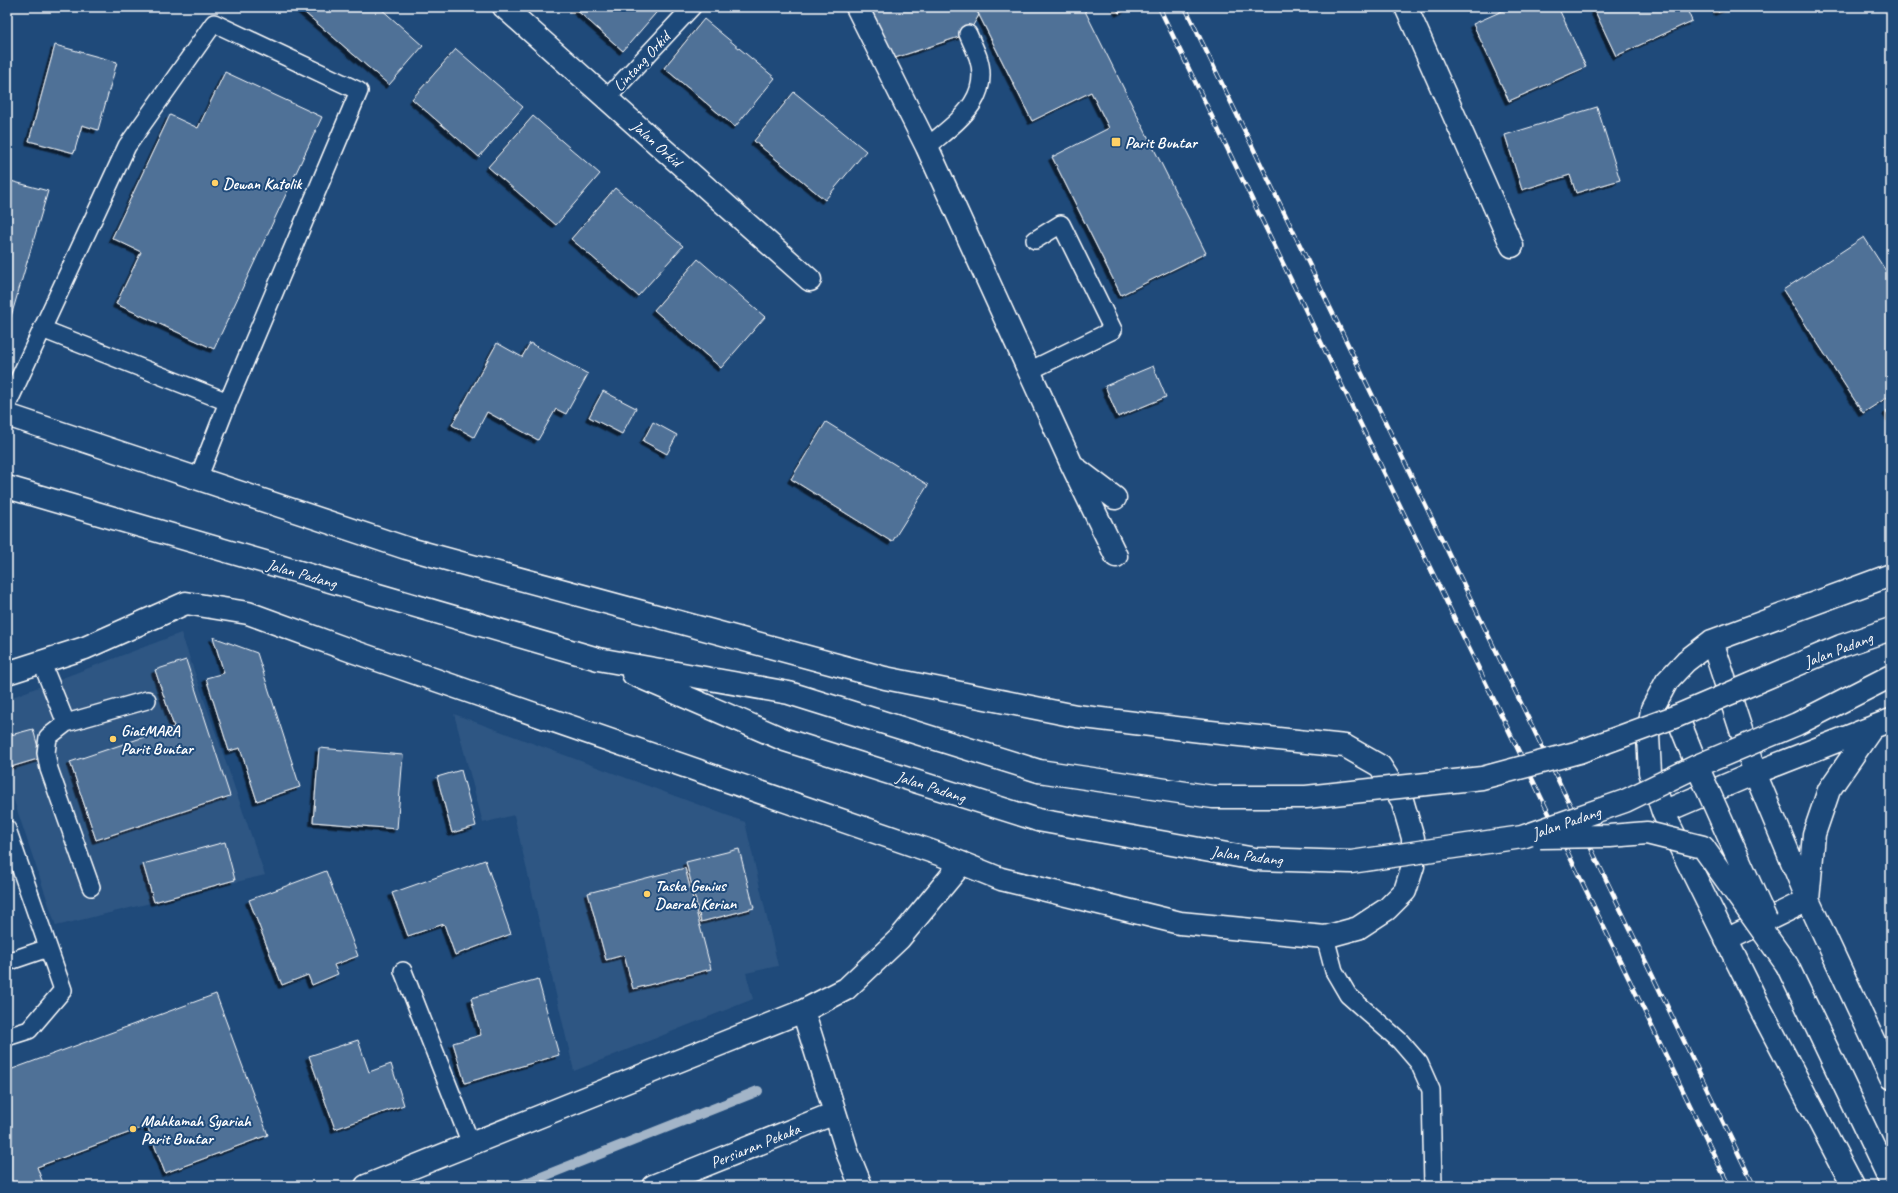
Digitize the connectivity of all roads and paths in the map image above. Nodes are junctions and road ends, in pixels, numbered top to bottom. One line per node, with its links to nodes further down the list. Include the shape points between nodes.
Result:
1 (504, 7): 6 (street, Jalan Orkid)
2 (692, 7): 6 (lane, Lintang Orkid)
3 (857, 7): 7 (street)
4 (1406, 7): 9 (street)
5 (968, 34): 7 (lane, via 978,58 981,82 976,100 962,117)
6 (607, 98): 10 (street, Jalan Orkid)
7 (927, 146): 12 (street)
8 (1035, 240): 12 (lane, via 1061,224 1113,330)
9 (1512, 246)
10 (810, 280)
11 (42, 329): 13 (lane); 13 (lane, via 127,146 214,23 359,91); 14 (lane)
12 (1029, 371): 16 (street)
13 (228, 402): 17 (lane)
14 (7, 405)
15 (7, 415): 17 (street)
16 (1072, 465): 19 (street); 20 (street)
17 (198, 479): 40 (street, via 406,548 885,678 1076,716 1345,746 1380,766 1402,800 1413,838 1413,866 1405,891 1386,909 1358,928)
18 (7, 487): 24 (street, Jalan Padang)
19 (1114, 498)
20 (1116, 556)
21 (1891, 575): 23 (street)
22 (1891, 629): 29 (street, Jalan Padang, bridge, via 1841,646)
23 (1712, 641): 33 (street); 34 (street, via 1686,661 1667,681 1652,709 1648,736 1650,772)
24 (598, 659): 29 (street, Jalan Padang, bridge, via 789,693 1040,771 1213,797 1306,797 1482,778 1579,752); 36 (street, Jalan Padang, bridge, via 785,740 1038,820 1255,858 1351,862)
25 (41, 661): 26 (street); 30 (lane); 37 (street, via 85,648 186,603 248,613)
26 (7, 672)
27 (1891, 676): 32 (street, Jalan Padang, bridge, via 1797,724)
28 (147, 700): 30 (lane)
29 (1677, 716): 32 (street)
30 (66, 723): 38 (lane, via 48,737 46,753 49,769)
31 (1882, 724): 33 (street); 39 (street, via 1829,790 1814,834)
32 (1697, 766): 36 (street, Jalan Padang, bridge, via 1624,801); 44 (street, bridge)
33 (1755, 773): 34 (street); 39 (street)
34 (1663, 812): 41 (street)
35 (7, 829): 42 (lane)
36 (1522, 837): 44 (street, bridge, via 1647,833 1703,847)
37 (962, 863): 40 (street, via 1001,879 1180,923); 46 (street, via 899,939 846,989)
38 (91, 887)
39 (1808, 900): 41 (street); 48 (street)
40 (1325, 937): 55 (lane, via 1334,971 1348,995 1400,1041 1419,1063 1431,1090)
41 (1726, 940): 56 (street)
42 (48, 948): 43 (lane); 47 (lane, via 63,990 29,1030)
43 (7, 962)
44 (1786, 965): 51 (street)
45 (403, 971): 50 (lane)
46 (803, 1011): 49 (street); 50 (street)
47 (7, 1037)
48 (1891, 1078)
49 (835, 1114): 53 (street, Persiaran Pekaka); 54 (street)
50 (471, 1144): 52 (street)
51 (1891, 1182)
52 (366, 1186)
53 (653, 1186)
54 (861, 1186)
55 (1433, 1186)
56 (1853, 1186)

